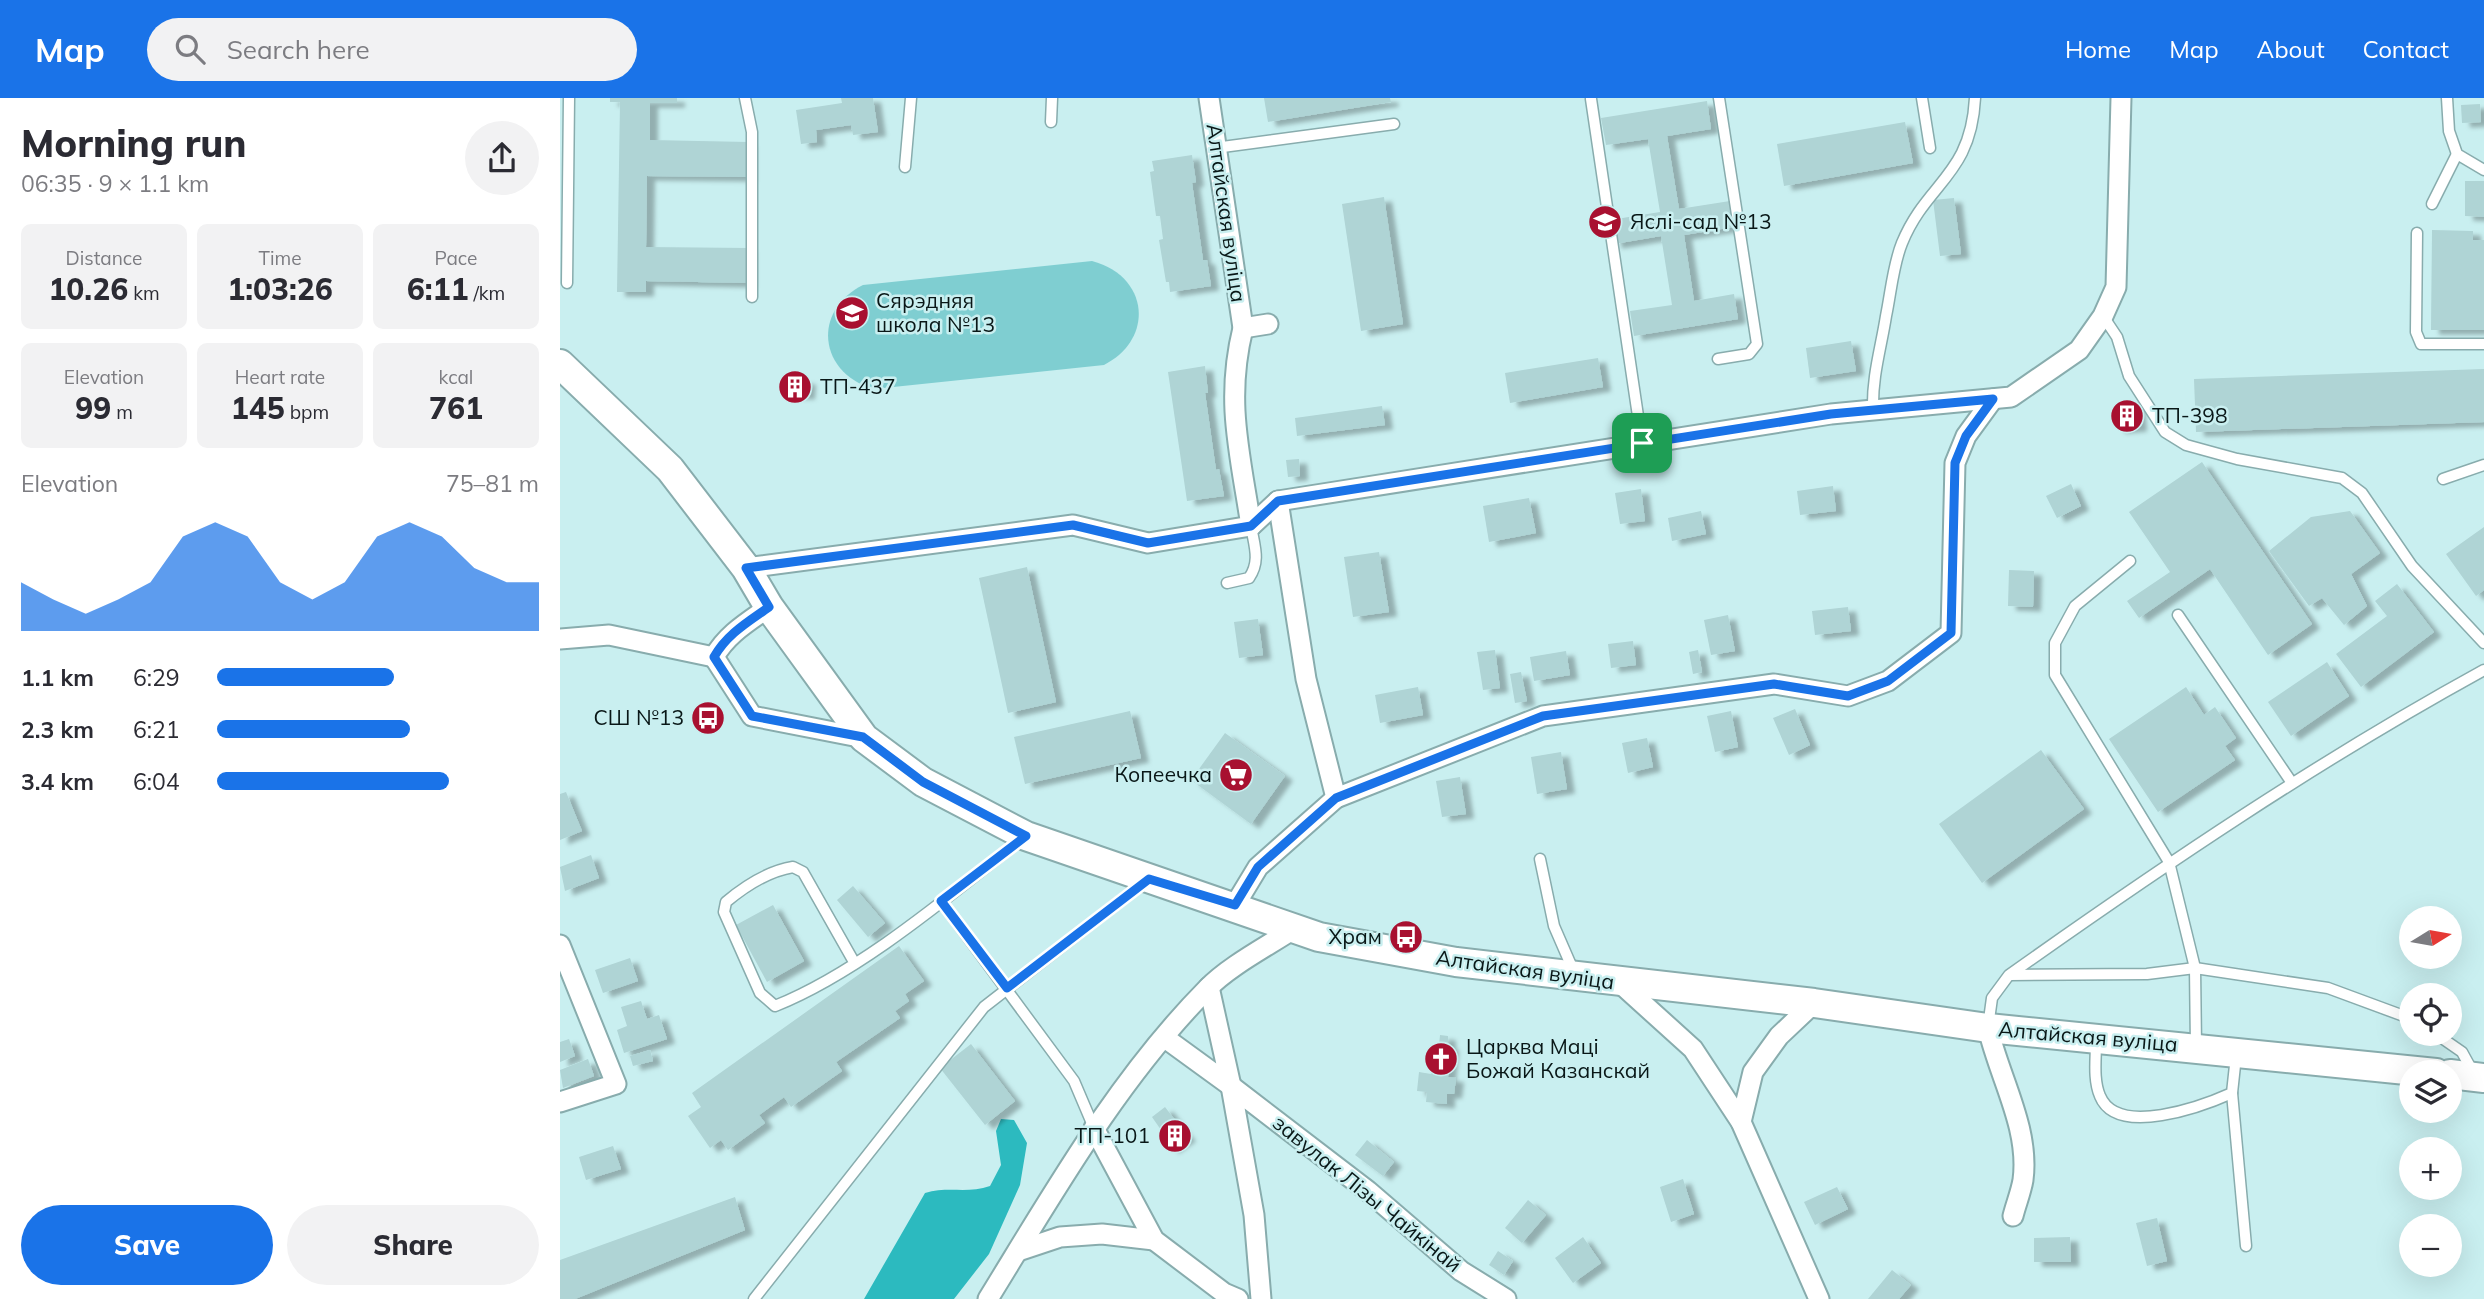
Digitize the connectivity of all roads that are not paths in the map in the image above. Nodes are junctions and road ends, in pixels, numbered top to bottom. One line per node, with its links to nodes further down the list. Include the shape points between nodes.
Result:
1 (569, 98): 21 (lane)
2 (745, 98): 22 (lane, via 752,132)
3 (911, 98): 17 (lane)
4 (1052, 98): 12 (lane)
5 (1209, 98): 14 (street, Алтайская вуліца)
6 (1719, 98): 27 (lane, via 1757,344 1749,354)
7 (1922, 98): 15 (lane)
8 (1975, 98): 30 (lane, via 1965,152 1902,242 1875,360)
9 (2121, 98): 23 (street, via 2116,287)
10 (2447, 98): 16 (lane, via 2449,131)
11 (1591, 99): 31 (lane)
12 (1051, 122)
13 (1394, 124): 14 (lane)
14 (1216, 148): 25 (street, Алтайская вуліца)
15 (1930, 148)
16 (2457, 154): 18 (lane); 19 (lane)
17 (905, 167)
18 (2484, 170)
19 (2432, 204)
20 (2417, 233): 26 (lane, via 2416,332 2421,344)
21 (567, 283)
22 (752, 297)
23 (2103, 316): 29 (street, via 2079,350 2011,397); 42 (lane, via 2117,337 2129,376 2165,432 2186,445 2237,459 2342,478 2362,493 2412,566)
24 (1268, 324): 25 (street, Алтайская вуліца)
25 (1243, 328): 35 (street, Алтайская вуліца, via 1234,363 1233,408)
26 (2484, 344)
27 (1718, 359)
28 (560, 364): 37 (main road, Алтайская вуліца, via 670,469)
29 (1993, 399): 30 (street); 47 (street, via 1966,436 1955,463 1951,633 1888,681 1848,696 1774,684 1543,716)
30 (1873, 410): 31 (street)
31 (1642, 443): 34 (street)
32 (2484, 465): 33 (lane)
33 (2443, 479)
34 (1278, 501): 35 (street); 47 (street, via 1306,679)
35 (1251, 526): 37 (street, via 1148,543 1073,525); 38 (lane, via 1255,570 1249,578)
36 (2130, 561): 50 (lane, via 2075,606 2054,643 2054,675)
37 (746, 568): 39 (main road, Алтайская вуліца)
38 (1227, 583)
39 (769, 607): 43 (street, via 721,643); 45 (main road, Алтайская вуліца)
40 (2178, 615): 46 (lane)
41 (560, 639): 43 (street, via 609,635)
42 (2484, 643)
43 (714, 657): 45 (street, via 752,716)
44 (2484, 670): 46 (lane)
45 (863, 737): 48 (main road, Алтайская вуліца, via 923,782)
46 (2292, 783): 50 (lane)
47 (1336, 798): 53 (street, via 1258,867)
48 (1026, 836): 51 (main road, Алтайская вуліца); 52 (lane)
49 (1540, 859): 59 (lane, via 1555,926)
50 (2169, 862): 57 (lane); 58 (lane)
51 (1149, 879): 53 (main road, Алтайская вуліца); 62 (lane)
52 (941, 901): 56 (lane); 62 (lane)
53 (1235, 905): 54 (main road, Алтайская вуліца)
54 (1295, 928): 59 (main road, Алтайская вуліца, via 1320,937 1456,962); 61 (street)
55 (560, 946): 75 (street, via 616,1084)
56 (854, 962): 56 (lane, via 797,998 775,1006 760,993 724,912 726,902 742,889 793,867 803,872)
57 (2194, 968): 58 (lane, via 2147,974); 64 (lane, via 2328,988); 68 (lane)
58 (2010, 975): 65 (lane, via 1992,998)
59 (1575, 976): 60 (main road, Алтайская вуліца)
60 (1620, 983): 63 (main road, Алтайская вуліца); 76 (street, via 1693,1049)
61 (1209, 987): 66 (street); 73 (street, завулак Лізы Чайкінай)
62 (1007, 988): 77 (lane, via 1074,1081); 83 (lane, via 984,1007)
63 (1814, 1003): 65 (main road, Алтайская вуліца); 76 (street, via 1779,1036 1753,1072)
64 (2399, 1014)
65 (1987, 1028): 67 (main road, Алтайская вуліца); 78 (street, via 2023,1149 2023,1179)
66 (1165, 1038): 73 (street, завулак Лізы Чайкінай); 77 (street)
67 (2096, 1038): 68 (main road, Алтайская вуліца); 74 (lane, via 2096,1084 2110,1110 2123,1115 2173,1114)
68 (2196, 1046): 70 (main road, Алтайская вуліца)
69 (2453, 1046): 72 (lane, via 2462,1052)
70 (2237, 1051): 71 (main road, Алтайская вуліца); 74 (lane)
71 (2399, 1069)
72 (2470, 1076)
73 (1231, 1086): 86 (street, завулак Лізы Чайкінай, via 1254,1215); 87 (street, завулак Лізы Чайкінай, via 1368,1191 1461,1271)
74 (2232, 1093): 80 (lane)
75 (560, 1102)
76 (1741, 1122): 82 (street)
77 (1094, 1128): 79 (street); 81 (street)
78 (2013, 1216)
79 (1154, 1240): 81 (street, via 1102,1234 1060,1237); 85 (street)
80 (2246, 1246)
81 (1018, 1251): 84 (street)
82 (1819, 1298)
83 (754, 1299)
84 (988, 1299)
85 (1238, 1299)
86 (1261, 1299)
87 (1506, 1299)

